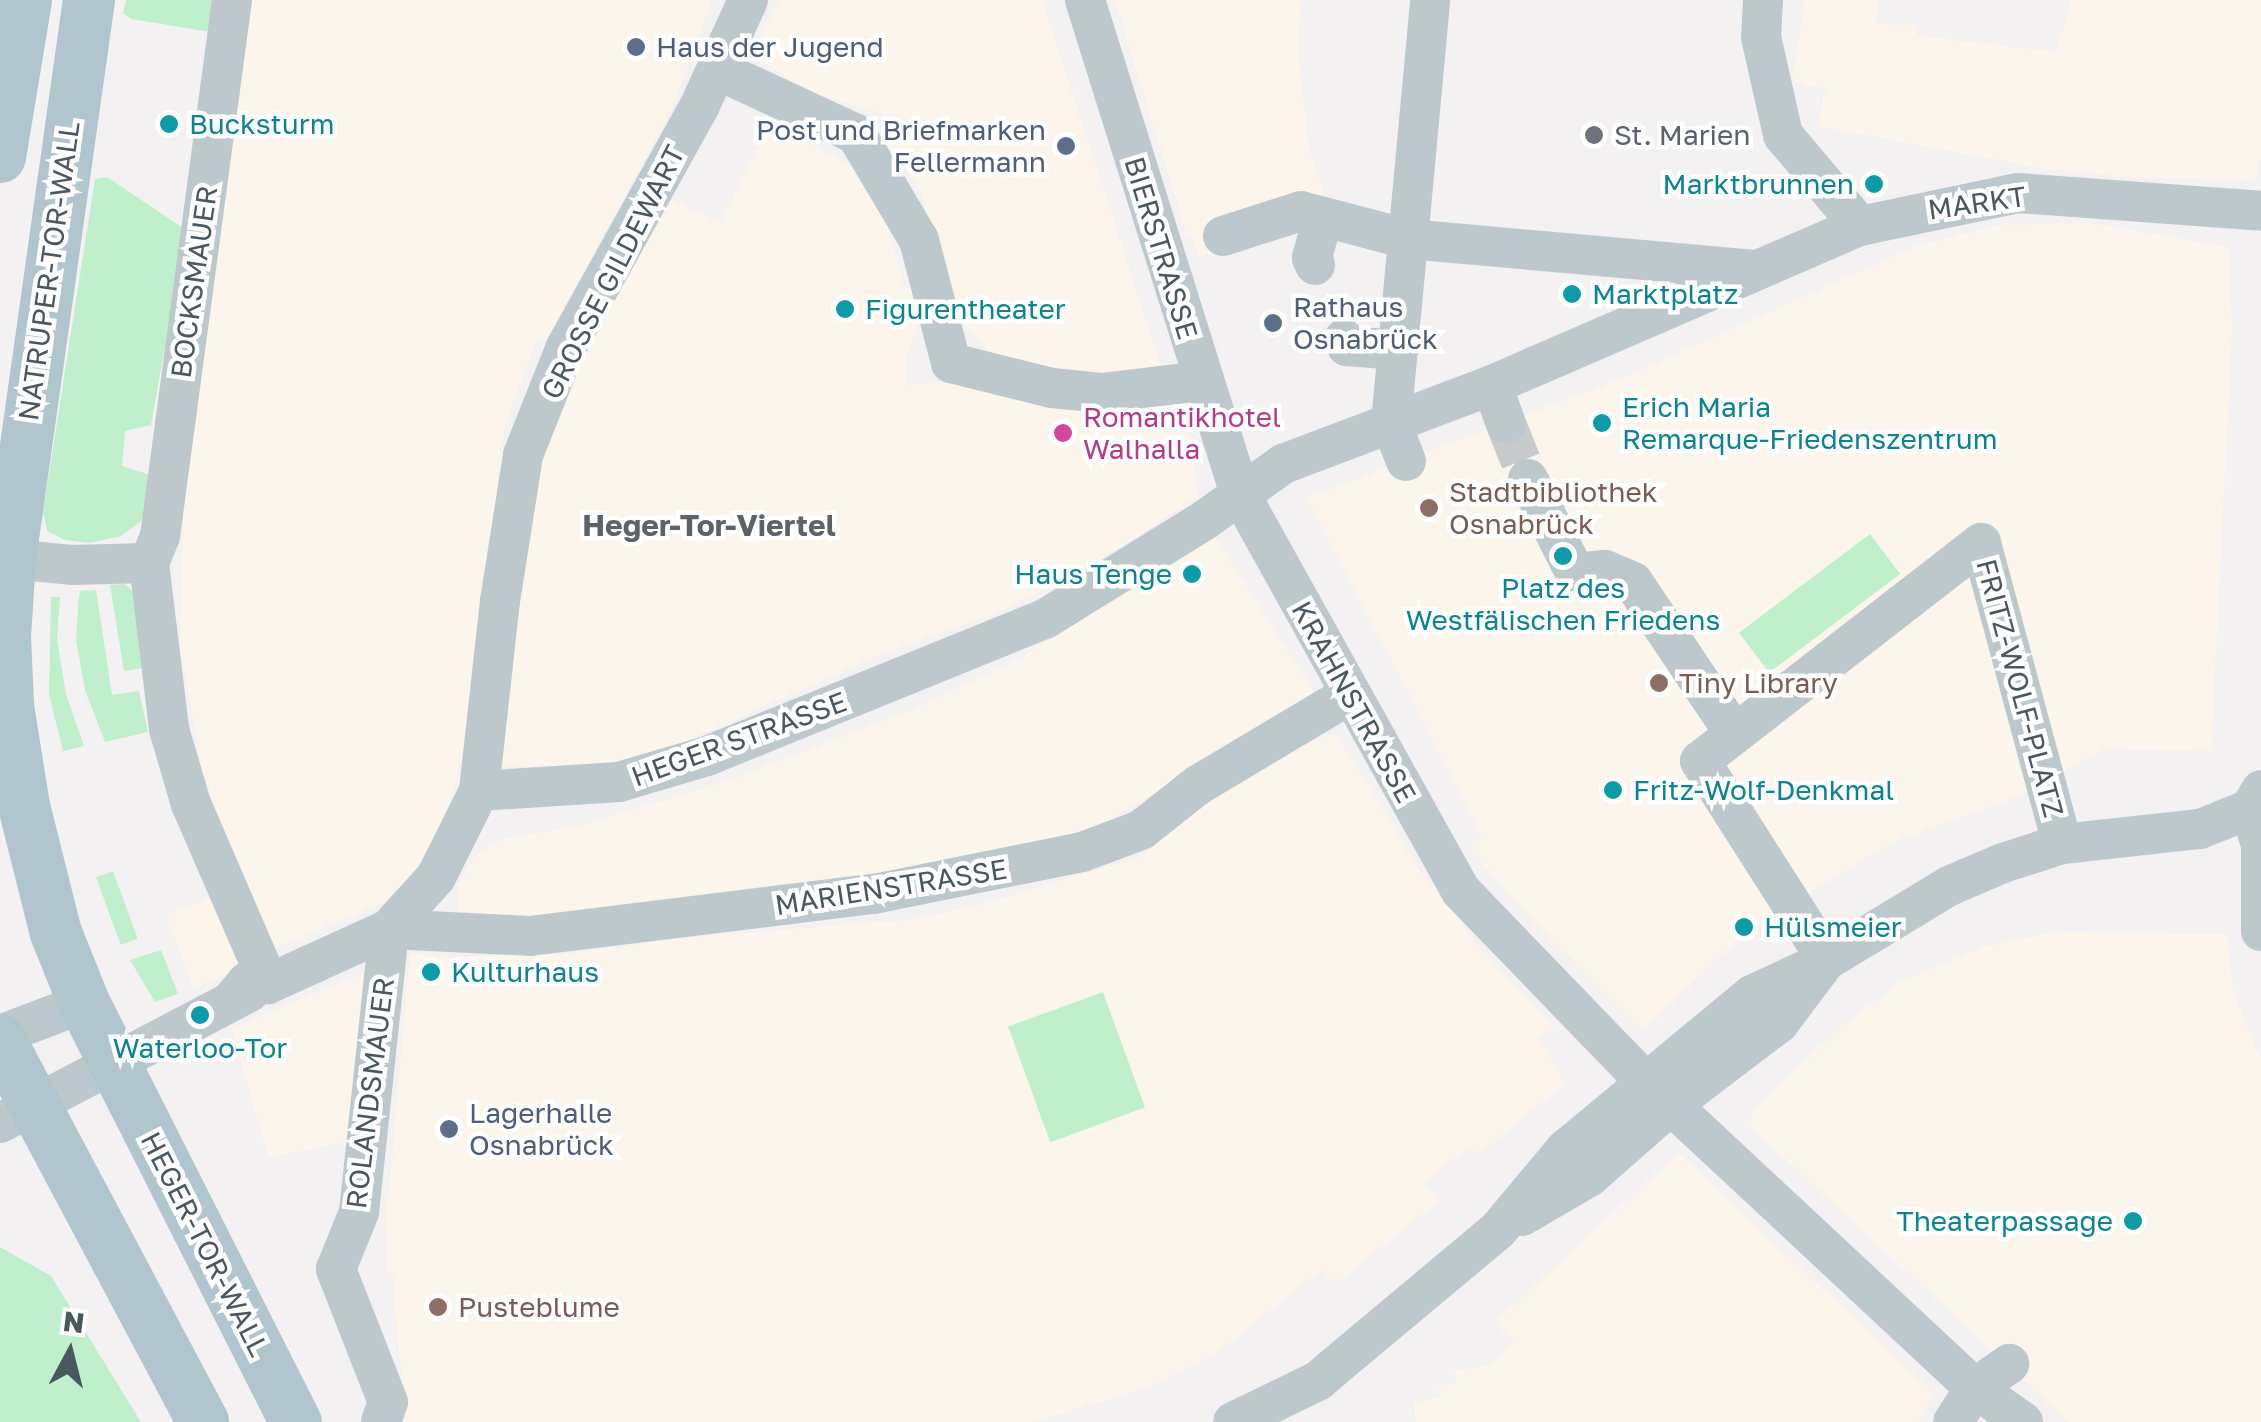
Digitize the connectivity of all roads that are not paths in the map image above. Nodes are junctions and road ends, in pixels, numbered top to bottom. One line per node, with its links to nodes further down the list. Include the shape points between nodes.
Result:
1 (26, 0): 9 (main road)
2 (89, 0): 26 (main road, NATRUPER-TOR-WALL)
3 (232, 0): 27 (street, BOCKSMAUER, via 160,536)
4 (748, 0): 8 (street, GROSSE GILDEWART)
5 (1085, 0): 14 (street, BIERSTRASSE)
6 (1430, 0): 13 (street)
7 (1763, 0): 12 (street, via 1761,37 1784,135)
8 (718, 70): 19 (street, via 856,134 919,240 951,363 1101,393); 30 (street, GROSSE GILDEWART, via 566,348 523,454)
9 (0, 157)
10 (2261, 211): 12 (street, MARKT, via 2018,193)
11 (1323, 217): 13 (street); 14 (street, via 1301,211); 15 (street)
12 (1860, 226): 16 (street, MARKT)
13 (1408, 239): 16 (street); 18 (street)
14 (1194, 246): 19 (street, BIERSTRASSE)
15 (1315, 265)
16 (1764, 271): 20 (street, MARKT)
17 (1344, 339): 18 (street, via 1347,346)
18 (1398, 350): 21 (street)
19 (1203, 381): 25 (street, BIERSTRASSE)
20 (1492, 384): 21 (street, MARKT); 22 (street)
21 (1391, 423): 23 (street); 25 (street, MARKT, via 1282,464)
22 (1506, 424)
23 (1406, 461)
24 (1528, 479): 29 (street, via 1575,573 1605,570 1632,582)
25 (1240, 494): 28 (street, KRAHNSTRASSE); 30 (street, HEGER STRASSE, via 1045,620 707,756 619,782)
26 (10, 558): 27 (street, via 72,566); 37 (main road, NATRUPER-TOR-WALL, via 8,706 24,806 56,933)
27 (149, 562): 36 (street, BOCKSMAUER, via 169,728)
28 (1349, 695): 33 (street, MARIENSTRASSE, via 1198,784 1141,830 1082,852 874,894 530,936); 40 (street, KRAHNSTRASSE, via 1461,891 1487,896)
29 (1734, 733): 32 (street, FRITZ-WOLF-PLATZ, via 1981,543); 35 (street, via 1700,760)
30 (480, 792): 33 (street, via 436,876)
31 (2257, 803): 32 (street, via 2200,829); 34 (street)
32 (2062, 844): 35 (street, via 1949,886)
33 (389, 929): 36 (street); 48 (street, ROLANDSMAUER, via 359,1212 336,1269 388,1402)
34 (2261, 931)
35 (1826, 960): 40 (street, via 1752,995)
36 (248, 988): 39 (street)
37 (84, 1003): 38 (street); 39 (main road, NATRUPER-TOR-WALL)
38 (0, 1037): 41 (main road)
39 (113, 1065): 41 (street); 47 (main road, HEGER-TOR-WALL)
40 (1658, 1093): 43 (street, via 1564,1150 1498,1230); 44 (street, KRAHNSTRASSE)
41 (18, 1113): 46 (main road)
42 (2009, 1364): 44 (street)
43 (1318, 1381): 45 (street); 49 (street)
44 (1976, 1388): 50 (street); 51 (street, KRAHNSTRASSE)
45 (1239, 1421)
46 (204, 1422)
47 (296, 1422)
48 (380, 1422)
49 (1300, 1422)
50 (1953, 1422)
51 (2022, 1422)

